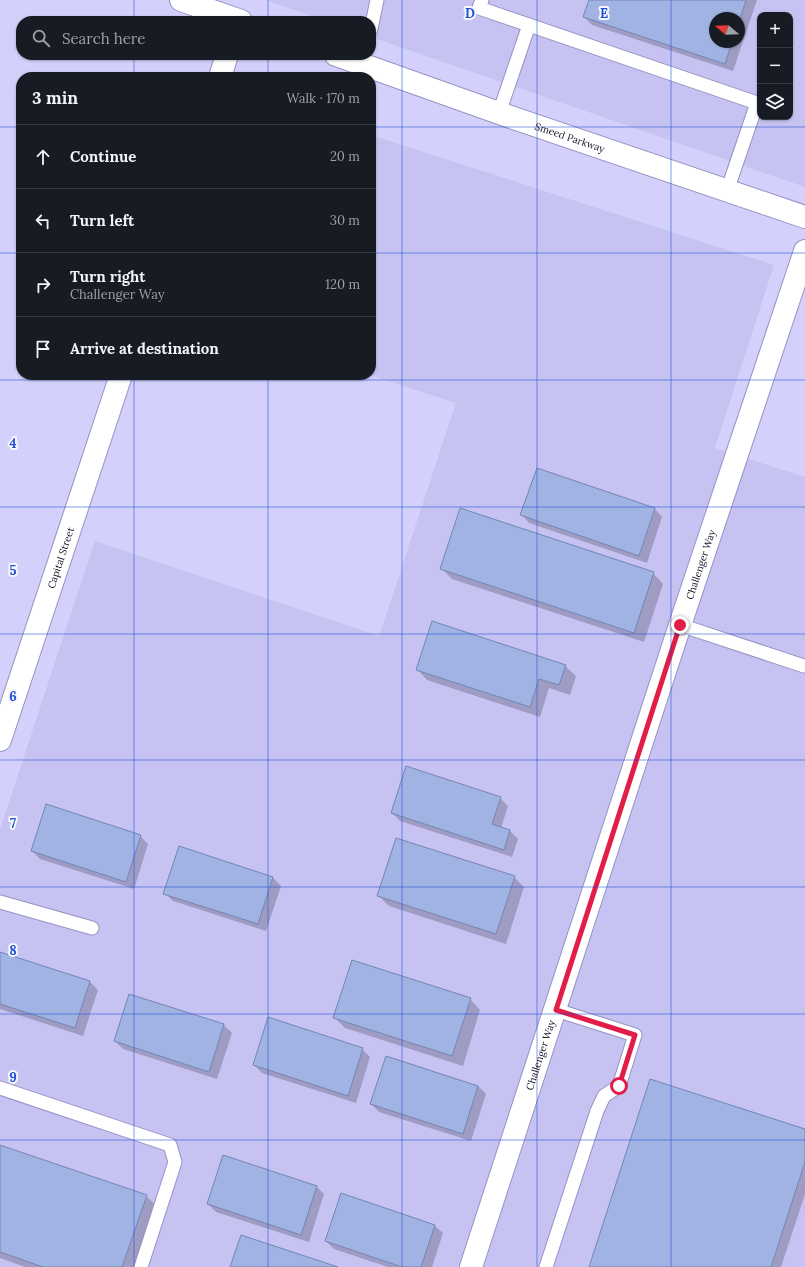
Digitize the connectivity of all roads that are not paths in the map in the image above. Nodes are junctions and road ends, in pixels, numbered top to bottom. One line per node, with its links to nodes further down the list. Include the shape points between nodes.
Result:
1 (181, 0): 4 (street)
2 (377, 0): 5 (lane)
3 (482, 0): 6 (lane, via 479,8)
4 (226, 16)
5 (374, 16)
6 (529, 25): 10 (lane); 11 (lane, via 757,103)
7 (225, 60): 9 (street)
8 (364, 60): 10 (street, Smeed Parkway)
9 (222, 72)
10 (499, 113): 11 (street, Smeed Parkway)
11 (727, 191): 12 (street, Smeed Parkway)
12 (805, 217)
13 (805, 251): 15 (street, Challenger Way)
14 (119, 380): 17 (street, Capital Street)
15 (680, 625): 16 (lane); 20 (street, Challenger Way)
16 (804, 666)
17 (0, 740)
18 (0, 902): 19 (lane)
19 (92, 928)
20 (556, 1010): 23 (street, Challenger Way); 24 (lane, via 635,1035 619,1086 604,1096 597,1112)
21 (0, 1088): 22 (lane, via 170,1145 175,1162)
22 (141, 1267)
23 (471, 1267)
24 (546, 1267)

